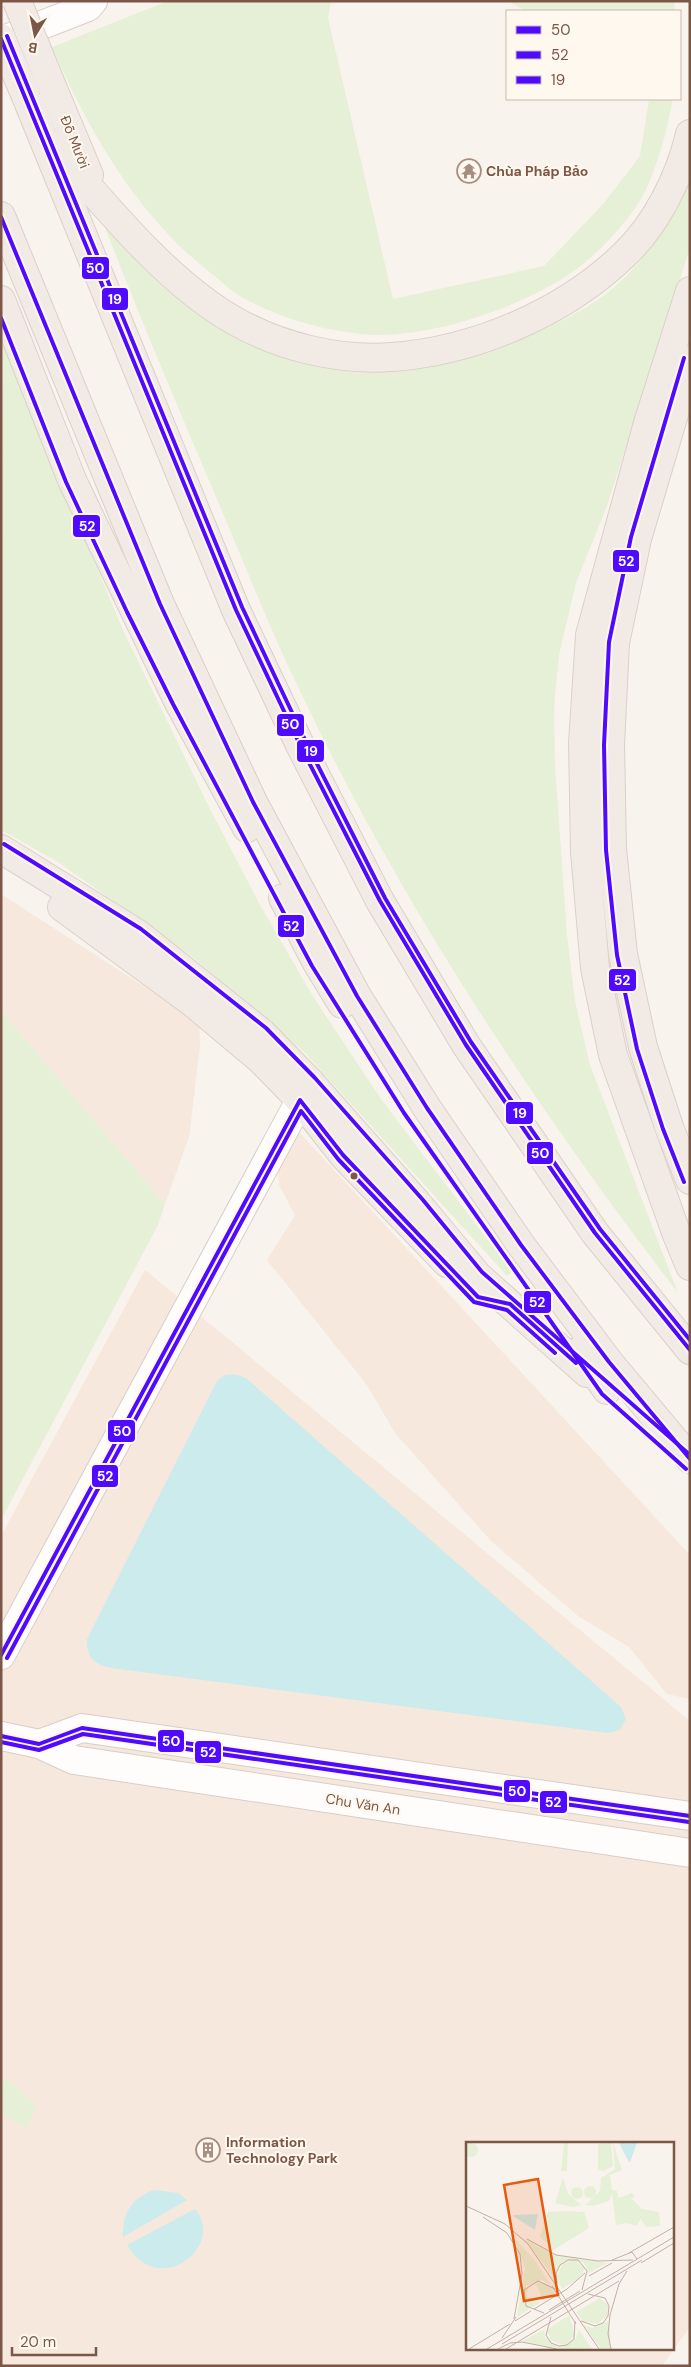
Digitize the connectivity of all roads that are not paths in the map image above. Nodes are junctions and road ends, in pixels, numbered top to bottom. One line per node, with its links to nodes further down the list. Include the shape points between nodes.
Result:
1 (17, 1): 6 (highway, Đỗ Mười, bridge)
2 (93, 1): 3 (street, via 88,7)
3 (1, 39): 4 (highway, Đỗ Mười, bridge)
4 (40, 130): 6 (highway); 16 (highway, Đỗ Mười, via 236,610 301,747 380,901 466,1045 595,1233)
5 (690, 134): 6 (highway, via 672,184 652,221 626,254 595,281 525,321 482,338 440,350 392,357 348,356 306,349 234,321 165,267)
6 (97, 195)
7 (1, 216): 18 (highway, via 160,604 253,802 357,996 427,1108 521,1245 609,1362)
8 (690, 292): 15 (highway, via 648,423 590,635 584,743 585,852 595,968 613,1054)
9 (1, 300): 17 (highway, via 72,480 129,600 178,701 316,963 408,1109)
10 (690, 360): 14 (highway, via 637,540 627,587 616,643 610,745 612,849 623,954 643,1047)
11 (1, 849): 13 (highway, via 138,934 262,1034)
12 (1, 870): 13 (highway, via 62,907 193,1003 261,1060)
13 (305, 1091): 17 (highway, via 418,1204 478,1276); 20 (street)
14 (690, 1180)
15 (690, 1266)
16 (690, 1350)
17 (607, 1390): 19 (highway)
18 (690, 1459)
19 (690, 1464)
20 (1, 1654)
21 (1, 1736): 22 (street, Chu Văn An)
22 (39, 1744): 23 (street, via 82,1728); 24 (street, Chu Văn An, via 74,1760)
23 (690, 1816)
24 (690, 1854)

